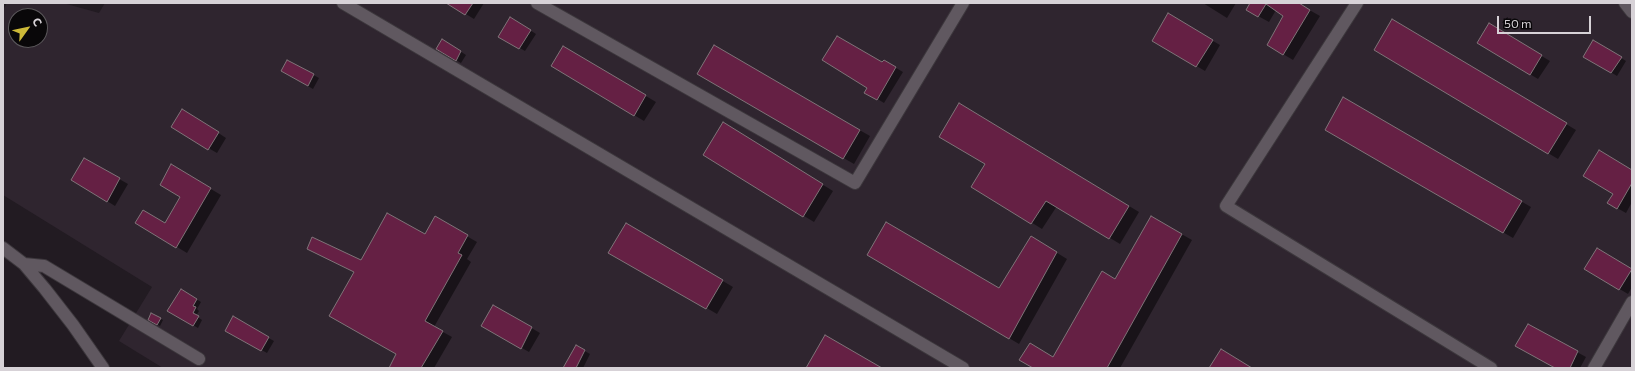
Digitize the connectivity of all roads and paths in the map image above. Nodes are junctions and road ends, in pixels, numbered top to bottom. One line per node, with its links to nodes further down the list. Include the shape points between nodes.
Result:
1 (343, 3): 12 (street)
2 (537, 3): 3 (street, via 855,183)
3 (964, 3)
4 (1357, 3): 13 (street, via 1226,206)
5 (1624, 3): 6 (street)
6 (1632, 12)
7 (3, 248): 8 (street)
8 (24, 264): 10 (street, via 44,266); 11 (street, via 73,324)
9 (1632, 302): 14 (street)
10 (199, 359)
11 (102, 368)
12 (963, 368)
13 (1491, 368)
14 (1594, 368)

